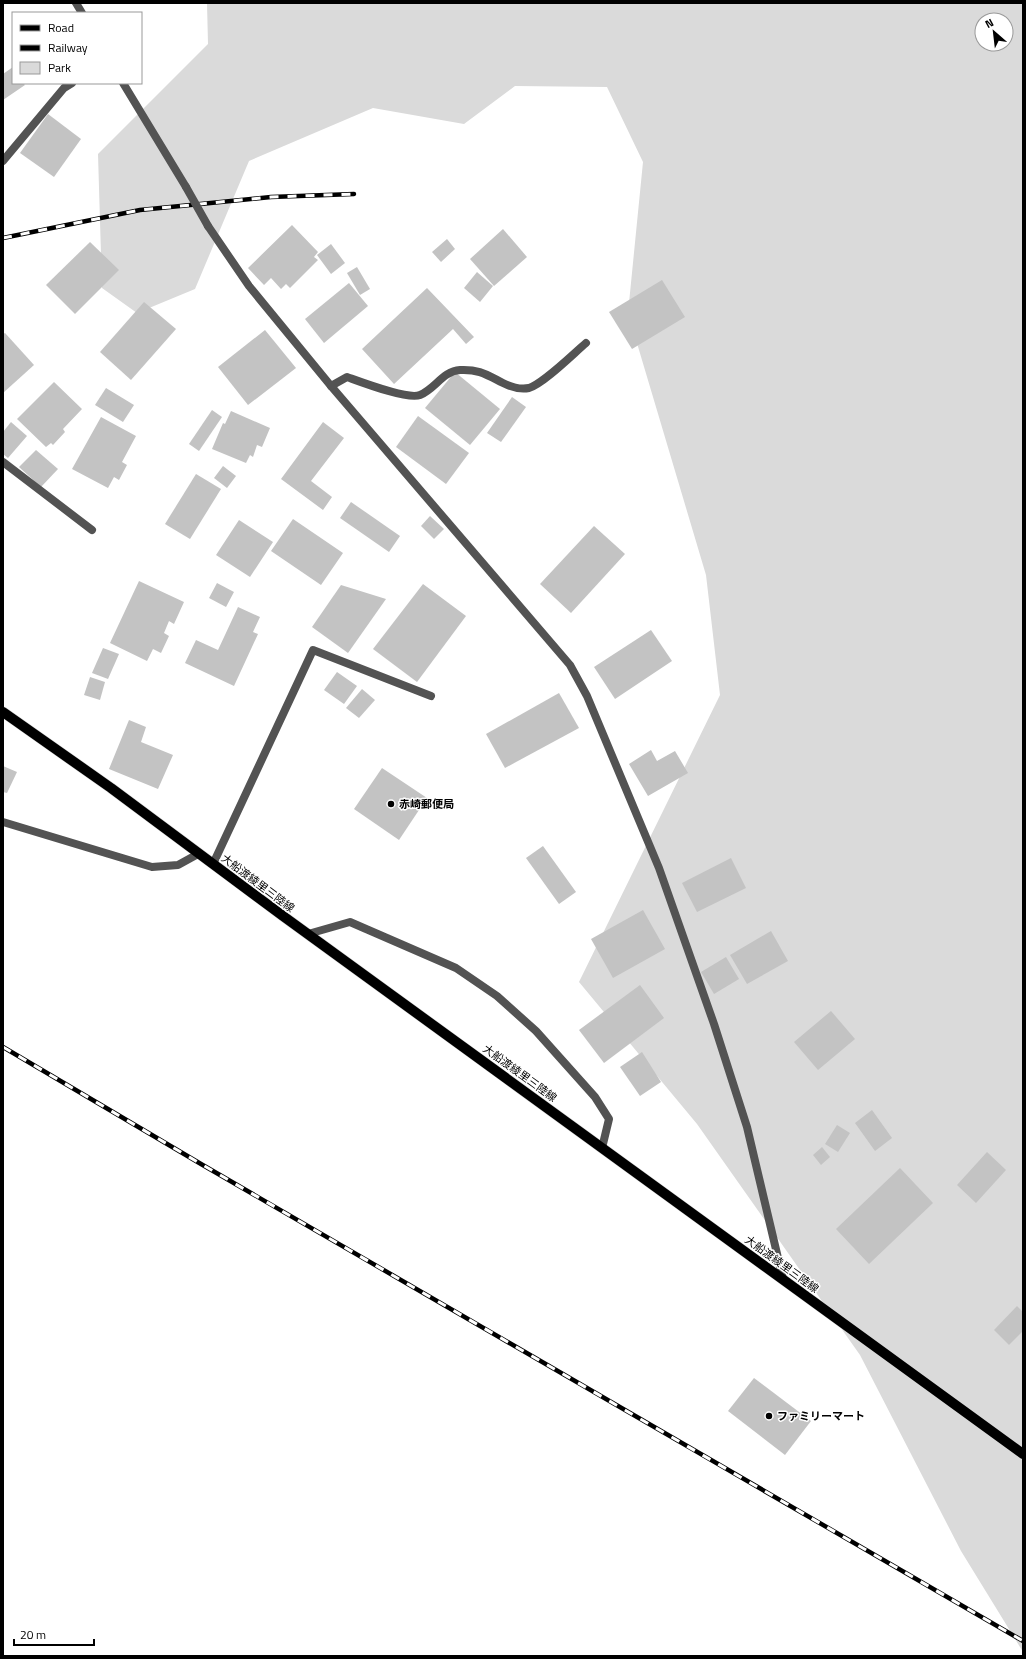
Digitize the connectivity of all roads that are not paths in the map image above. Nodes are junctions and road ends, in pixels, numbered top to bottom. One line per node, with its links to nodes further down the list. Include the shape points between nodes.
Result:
1 (76, 3): 2 (street)
2 (81, 12)
3 (70, 84): 5 (street, via 64,88)
4 (124, 84): 7 (street, bridge, via 208,226 249,286)
5 (3, 161)
6 (586, 343): 7 (street, via 529,388 514,388 477,370 449,373 419,396 407,396 347,377)
7 (331, 386): 17 (street, via 570,665 587,696 659,868 714,1024 748,1127)
8 (3, 462): 9 (street)
9 (92, 530)
10 (431, 696): 14 (street, via 313,650)
11 (3, 712): 13 (main road, 大船渡綾里三陸線, via 111,788)
12 (3, 822): 13 (street, via 152,867 178,866)
13 (198, 854): 14 (main road, 大船渡綾里三陸線)
14 (213, 864): 15 (main road, 大船渡綾里三陸線)
15 (308, 934): 16 (main road, 大船渡綾里三陸線); 16 (street, via 350,922 456,968 498,996 536,1031 595,1097 609,1119)
16 (602, 1148): 17 (main road, 大船渡綾里三陸線)
17 (782, 1279): 18 (main road, 大船渡綾里三陸線)
18 (1023, 1454)

